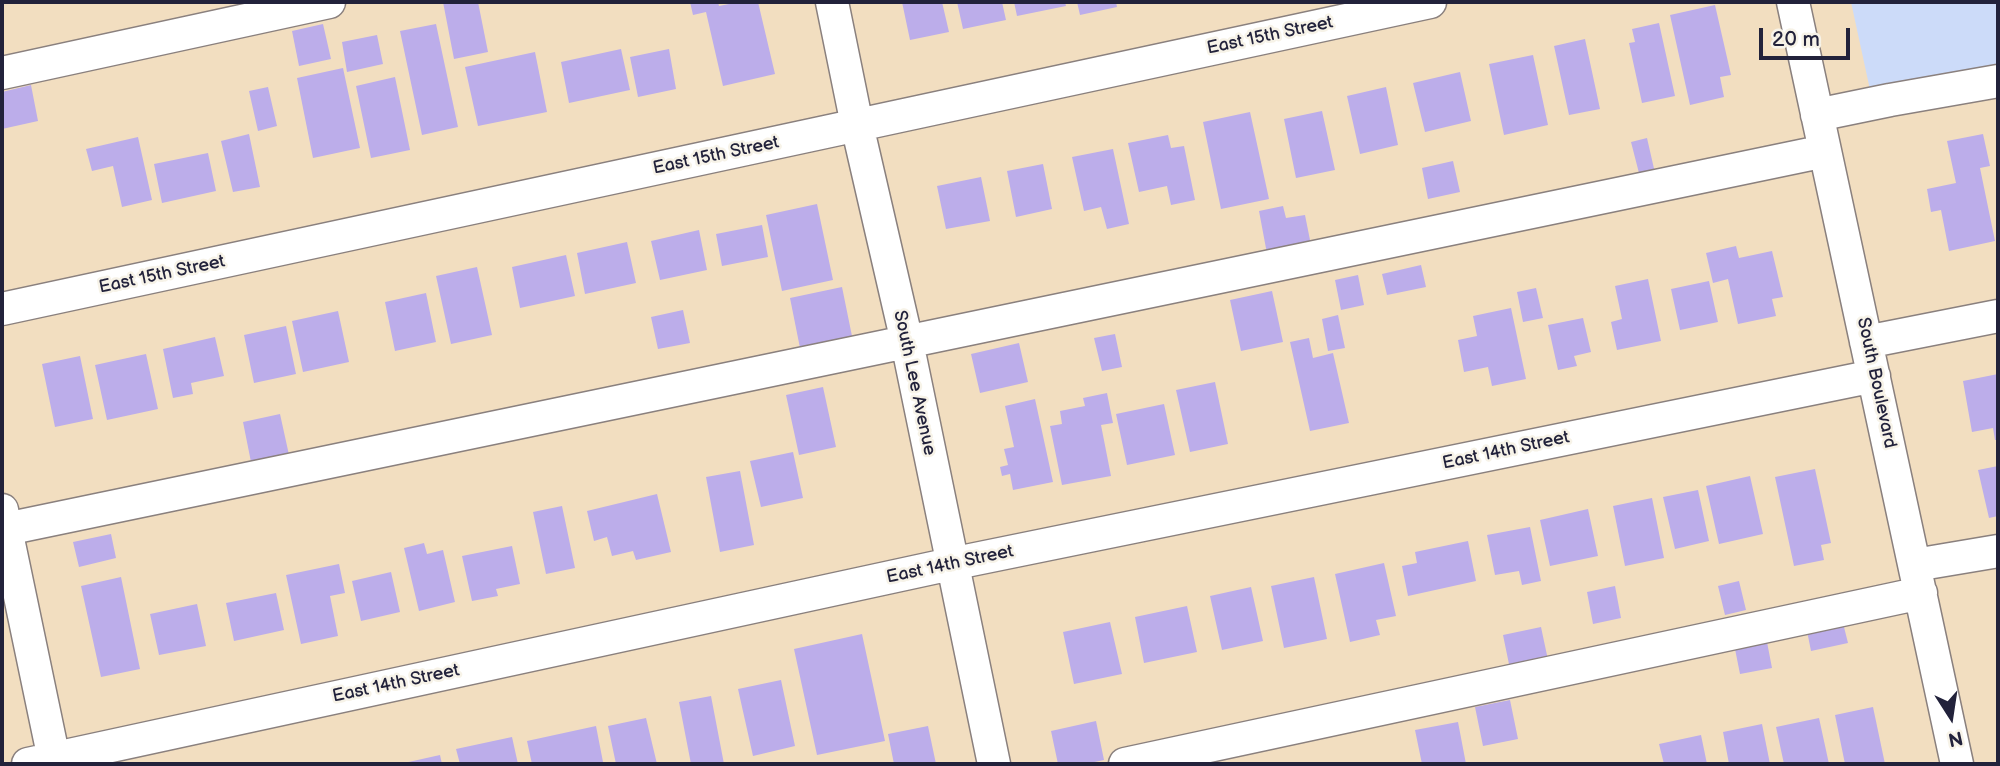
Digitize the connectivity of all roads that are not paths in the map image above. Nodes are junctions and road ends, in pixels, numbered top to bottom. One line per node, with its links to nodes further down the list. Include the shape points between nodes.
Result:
1 (329, 2): 5 (street)
2 (832, 2): 8 (street, South Lee Avenue)
3 (1430, 2): 8 (street, East 15th Street)
4 (1793, 2): 7 (street, South Boulevard)
5 (2, 73)
6 (1998, 81): 7 (street)
7 (1817, 115): 9 (street, South Boulevard)
8 (857, 125): 10 (street, East 15th Street); 12 (street, South Lee Avenue)
9 (1825, 151): 12 (street); 13 (street, South Boulevard)
10 (2, 309)
11 (1998, 316): 13 (street)
12 (907, 342): 15 (street); 17 (street, South Lee Avenue)
13 (1866, 342): 14 (street, South Boulevard)
14 (1874, 376): 17 (street, East 14th Street); 18 (street, South Boulevard)
15 (4, 520): 19 (street)
16 (1998, 551): 18 (street)
17 (951, 564): 19 (street, East 14th Street); 20 (street, South Lee Avenue)
18 (1918, 579): 21 (street); 22 (street, South Boulevard)
19 (46, 762)
20 (993, 764)
21 (1125, 764)
22 (1957, 764)

